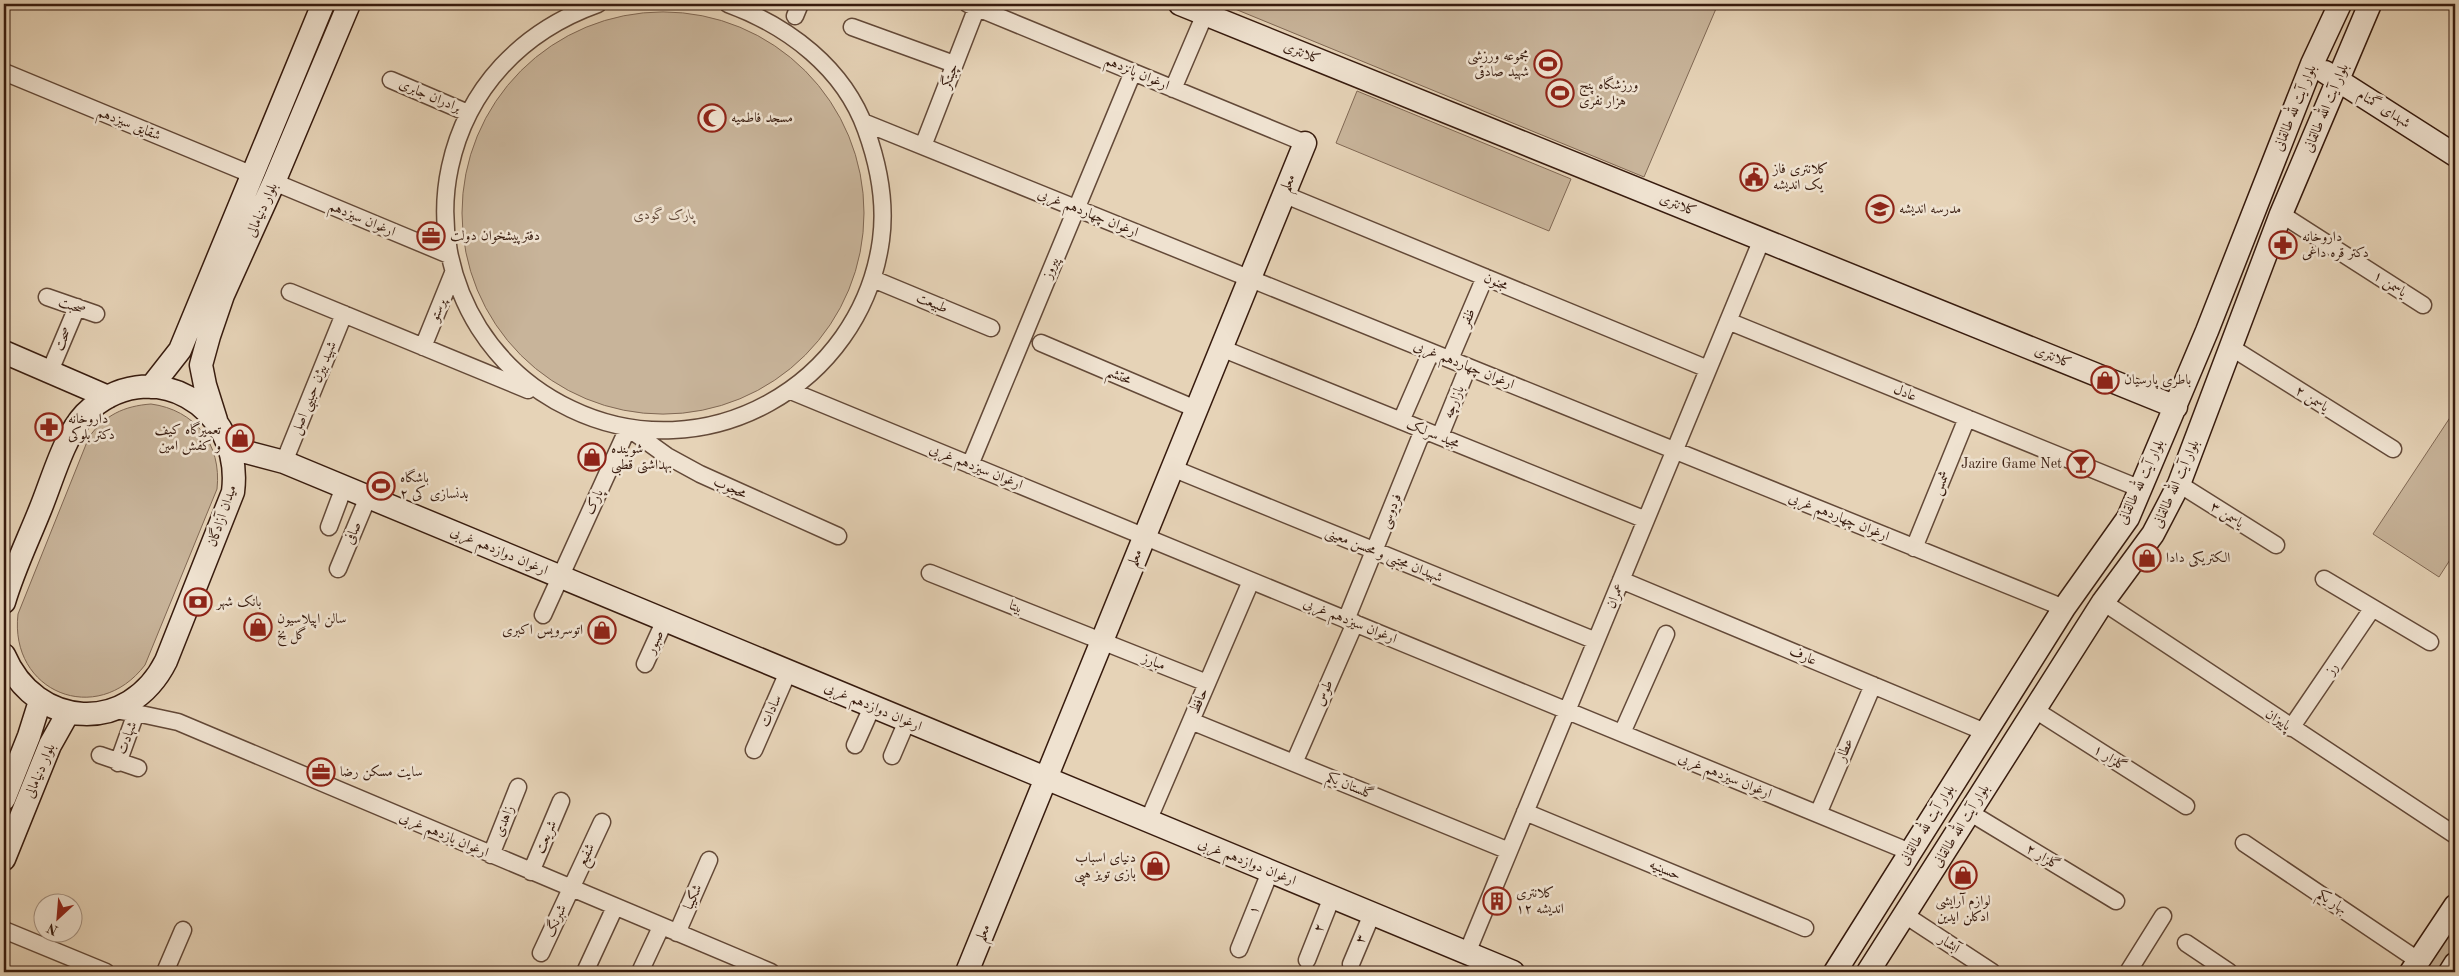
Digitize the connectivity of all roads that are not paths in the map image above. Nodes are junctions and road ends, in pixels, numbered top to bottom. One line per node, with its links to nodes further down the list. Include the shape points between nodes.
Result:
1 (323, 4): 25 (street, بلوار دنیامالی)
2 (349, 4): 25 (street, بلوار دنیامالی)
3 (559, 4): 10 (street)
4 (598, 4): 10 (street)
5 (728, 4): 21 (street, via 757,15 786,32 817,57 843,87)
6 (1180, 4): 11 (street, کلانتری)
7 (2340, 4): 14 (street, بلوار آیت لله طالقانی)
8 (2370, 4): 18 (street, بلوار آیت الله طالقانی)
9 (972, 6): 13 (street, چیتگر); 16 (street, ارغوان پانزدهم)
10 (577, 11): 20 (street, via 550,25 514,53 484,87)
11 (1205, 14): 19 (street); 29 (street, کلانتری)
12 (852, 27): 13 (street)
13 (954, 64): 23 (street, چیتگر)
14 (2312, 64): 18 (street, شهدای گمنام); 57 (street, بلوار آیت لله طالقانی)
15 (4, 72): 25 (street, شقایق سیزدهم)
16 (1132, 72): 19 (street, ارغوان پانزدهم); 27 (street, پیروز)
17 (391, 80): 20 (street, برادران جابری)
18 (2338, 80): 24 (street, شهدای گمنام); 28 (street, بلوار آیت الله طالقانی)
19 (1173, 89): 22 (street, ارغوان پانزدهم)
20 (468, 113): 30 (street, via 454,147 446,182 444,219)
21 (863, 122): 23 (street, ارغوان چهاردهم غربی); 33 (street, via 876,160 883,199 881,239)
22 (1305, 143): 26 (street, معلم)
23 (923, 146): 27 (street, ارغوان چهاردهم غربی)
24 (2455, 155)
25 (264, 179): 30 (street, ارغوان سیزدهم); 53 (street, بلوار دنیامالی, via 180,350); 60 (street, بلوار دنیامالی, via 201,365)
26 (1284, 194): 32 (street, مجنون); 34 (street, معلم)
27 (1076, 208): 34 (street, ارغوان چهاردهم غربی); 69 (street, پیروز)
28 (2281, 214): 37 (street, یاسمن ۱); 46 (street, بلوار آیت الله طالقانی)
29 (1762, 239): 41 (street, عمران); 57 (street, کلانتری)
30 (449, 255): 31 (street)
31 (453, 273): 44 (street, پرستو); 56 (street, via 468,311 490,345 518,375)
32 (1485, 277): 49 (street, ظفر); 51 (street, مجنون)
33 (873, 278): 42 (street, طبیعت); 54 (street, via 860,312 841,342)
34 (1249, 278): 45 (street, معلم); 48 (street, ارغوان چهاردهم غربی)
35 (290, 292): 40 (street)
36 (47, 297): 38 (street, صحبت)
37 (2423, 305)
38 (77, 307): 39 (street, صحبت); 52 (street, صحت)
39 (96, 314)
40 (344, 314): 44 (street); 68 (street, شهید بیژن حبیبی اصل)
41 (1728, 321): 51 (street, عمران); 59 (street, عادل)
42 (991, 328)
43 (1041, 343): 58 (street, محتشم)
44 (423, 347): 56 (street)
45 (1221, 348): 58 (street, معلم); 61 (street, مجید سرلک)
46 (2232, 348): 66 (street, یاسمن ۲); 71 (street, بلوار آیت الله طالقانی)
47 (4, 352): 52 (street)
48 (1431, 352): 49 (street, ارغوان چهاردهم غربی); 61 (street)
49 (1450, 359): 50 (street, ارغوان چهاردهم غربی)
50 (1468, 367): 64 (street, بازارچه); 67 (street, ارغوان چهاردهم غربی)
51 (1708, 369): 67 (street, عمران)
52 (50, 371): 55 (street)
53 (152, 387): 55 (street, میدان آزادگان); 60 (street, میدان آزادگان, via 188,397)
54 (791, 391): 62 (street, via 754,412 713,426 671,431); 69 (street, ارغوان سیزدهم غربی)
55 (108, 397): 88 (street, میدان آزادگان, via 75,428)
56 (551, 399): 62 (street, via 588,417)
57 (2176, 407): 73 (street, بلوار آیت لله طالقانی)
58 (1196, 409): 70 (street, معلم)
59 (1967, 418): 73 (street, عادل); 80 (street, شمس)
60 (217, 421): 65 (street, میدان آزادگان)
61 (1401, 421): 63 (street, مجید سرلک)
62 (628, 428): 77 (street, محجوب, via 667,456 700,474); 84 (street, پارک)
63 (1423, 430): 64 (street, مجید سرلک); 81 (street, فردوسی)
64 (1440, 436): 75 (street, مجید سرلک)
65 (231, 448): 68 (street, ارغوان دوازدهم غربی); 106 (street, میدان آزادگان, via 235,470 233,492 166,662 160,674 139,696)
66 (2393, 449)
67 (1675, 450): 75 (street, عمران); 80 (street, ارغوان چهاردهم غربی)
68 (284, 462): 72 (street, ارغوان دوازدهم غربی)
69 (970, 465): 78 (street, ارغوان سیزدهم غربی)
70 (1172, 468): 78 (street, معلم); 81 (street, شهیدان مجتبی و محسن معینی)
71 (2179, 484): 79 (street, یاسمن ۳); 89 (street, بلوار آیت الله طالقانی, via 2153,534)
72 (344, 487): 74 (street, ارغوان دوازدهم غربی); 76 (street)
73 (2141, 489): 90 (street, بلوار آیت لله طالقانی, via 2128,518)
74 (368, 497): 82 (street, صافی); 84 (street, ارغوان دوازدهم غربی)
75 (1646, 520): 86 (street, عمران)
76 (329, 527)
77 (838, 536)
78 (1144, 536): 87 (street, ارغوان سیزدهم غربی); 96 (street, معلم)
79 (2276, 545)
80 (1914, 548): 90 (street, ارغوان چهاردهم غربی)
81 (1375, 551): 94 (street, فردوسی); 97 (street, شهیدان مجتبی و محسن معینی)
82 (338, 569)
83 (930, 573): 96 (street, بیتا)
84 (560, 577): 92 (street, پارک); 93 (street, ارغوان دوازدهم غربی)
85 (2324, 579): 91 (street)
86 (1621, 580): 97 (street, عمران); 103 (street, عارف)
87 (1251, 581): 94 (street, ارغوان سیزدهم غربی); 102 (street, حافظ)
88 (4, 602)
89 (2103, 602): 107 (street, بلوار آیت الله طالقانی); 113 (street, پاییزان)
90 (2064, 608): 114 (street, بلوار آیت لله طالقانی)
91 (2372, 609): 98 (street); 113 (street, رز)
92 (543, 615)
93 (665, 620): 100 (street, صبور); 101 (street, ارغوان دوازدهم غربی)
94 (1350, 622): 108 (street, ارغوان سیزدهم غربی); 121 (street, طوس)
95 (1666, 634): 115 (street)
96 (1102, 641): 102 (street, مبارز); 123 (street, معلم)
97 (1596, 641): 108 (street, عمران)
98 (2430, 642)
99 (4, 655): 104 (street, میدان آزادگان, via 18,681)
100 (645, 664)
101 (788, 672): 105 (street, ارغوان دوازدهم غربی); 117 (street, سادات)
102 (1207, 683): 112 (street, حافظ)
103 (1873, 685): 114 (street, عارف); 130 (street, عطار)
104 (40, 701): 109 (street, میدان آزادگان); 125 (street, بلوار دنیامالی)
105 (872, 706): 111 (street, ارغوان دوازدهم غربی); 116 (street)
106 (113, 710): 109 (street, میدان آزادگان, via 98,714); 110 (street, ارغوان یازدهم غربی)
107 (2035, 710): 127 (street, گلزار ۱); 129 (street, بلوار آیت الله طالقانی)
108 (1567, 711): 115 (street, ارغوان سیزدهم غربی); 128 (street, عمران)
109 (68, 712): 138 (street, بلوار دنیامالی, via 50,745)
110 (136, 713): 120 (street, شهادت); 137 (street, ارغوان یازدهم غربی, via 178,722)
111 (908, 721): 119 (street); 123 (street, ارغوان دوازدهم غربی)
112 (1191, 721): 121 (street, گلستان یکم); 131 (street, حافظ)
113 (2291, 728): 133 (street, پاییزان)
114 (1985, 732): 136 (street, بلوار آیت لله طالقانی)
115 (1622, 733): 130 (street, ارغوان سیزدهم غربی)
116 (855, 745)
117 (754, 750)
118 (100, 755): 120 (street)
119 (892, 756)
120 (118, 763): 122 (street)
121 (1294, 763): 135 (street, گلستان یکم)
122 (138, 768)
123 (1046, 778): 131 (street, ارغوان دوازدهم غربی); 170 (street, معلم)
124 (518, 788): 137 (street, زاهدی)
125 (4, 799)
126 (561, 801): 140 (street, شریعت)
127 (2186, 806)
128 (1525, 812): 135 (street, عمران); 152 (street, حسینیه)
129 (1969, 812): 144 (street, گلزار ۲); 148 (street, بلوار آیت الله طالقانی)
130 (1818, 814): 136 (street, ارغوان سیزدهم غربی)
131 (1148, 821): 141 (street, ارغوان دوازدهم غربی)
132 (602, 822): 142 (street, شفیع)
133 (2455, 835)
134 (2244, 843): 164 (street, بهار یکم)
135 (1509, 851): 160 (street, عمران)
136 (1910, 852): 151 (street, بلوار آیت لله طالقانی)
137 (491, 855): 140 (street, ارغوان یازدهم غربی)
138 (4, 859)
139 (709, 860): 155 (street, شکیبا)
140 (531, 872): 142 (street, ارغوان یازدهم غربی)
141 (1270, 872): 143 (street, ارغوان دوازدهم غربی); 158 (street, ۱)
142 (571, 889): 146 (street, ارغوان یازدهم غربی); 159 (street, شبرنگ)
143 (1332, 897): 147 (street, ارغوان دوازدهم غربی); 161 (street, ۲)
144 (2116, 901)
145 (2455, 906): 164 (street)
146 (615, 908): 150 (street, ارغوان یازدهم غربی); 167 (street)
147 (1372, 914): 160 (street, ارغوان دوازدهم غربی); 162 (street, ۳)
148 (1906, 915): 156 (street, بلوار آیت الله طالقانی); 174 (street, آبشار)
149 (2163, 916): 175 (street)
150 (661, 927): 155 (street, ارغوان یازدهم غربی); 168 (street)
151 (1863, 927): 156 (street); 172 (street, بلوار آیت لله طالقانی)
152 (1805, 928)
153 (4, 930): 165 (street)
154 (182, 930): 166 (street)
155 (677, 933): 169 (street, ارغوان یازدهم غربی)
156 (1888, 942): 173 (street, بلوار آیت الله طالقانی)
157 (2186, 943): 176 (street)
158 (1238, 949)
159 (542, 953)
160 (1467, 953): 171 (street, ارغوان دوازدهم غربی)
161 (1307, 960)
162 (1351, 964)
163 (2455, 964): 177 (street)
164 (2415, 966)
165 (106, 972)
166 (165, 972)
167 (586, 972)
168 (640, 972)
169 (771, 972)
170 (967, 972)
171 (1512, 972)
172 (1834, 972)
173 (1868, 972)
174 (1992, 972)
175 (2128, 972)
176 (2229, 972)
177 (2450, 972)

